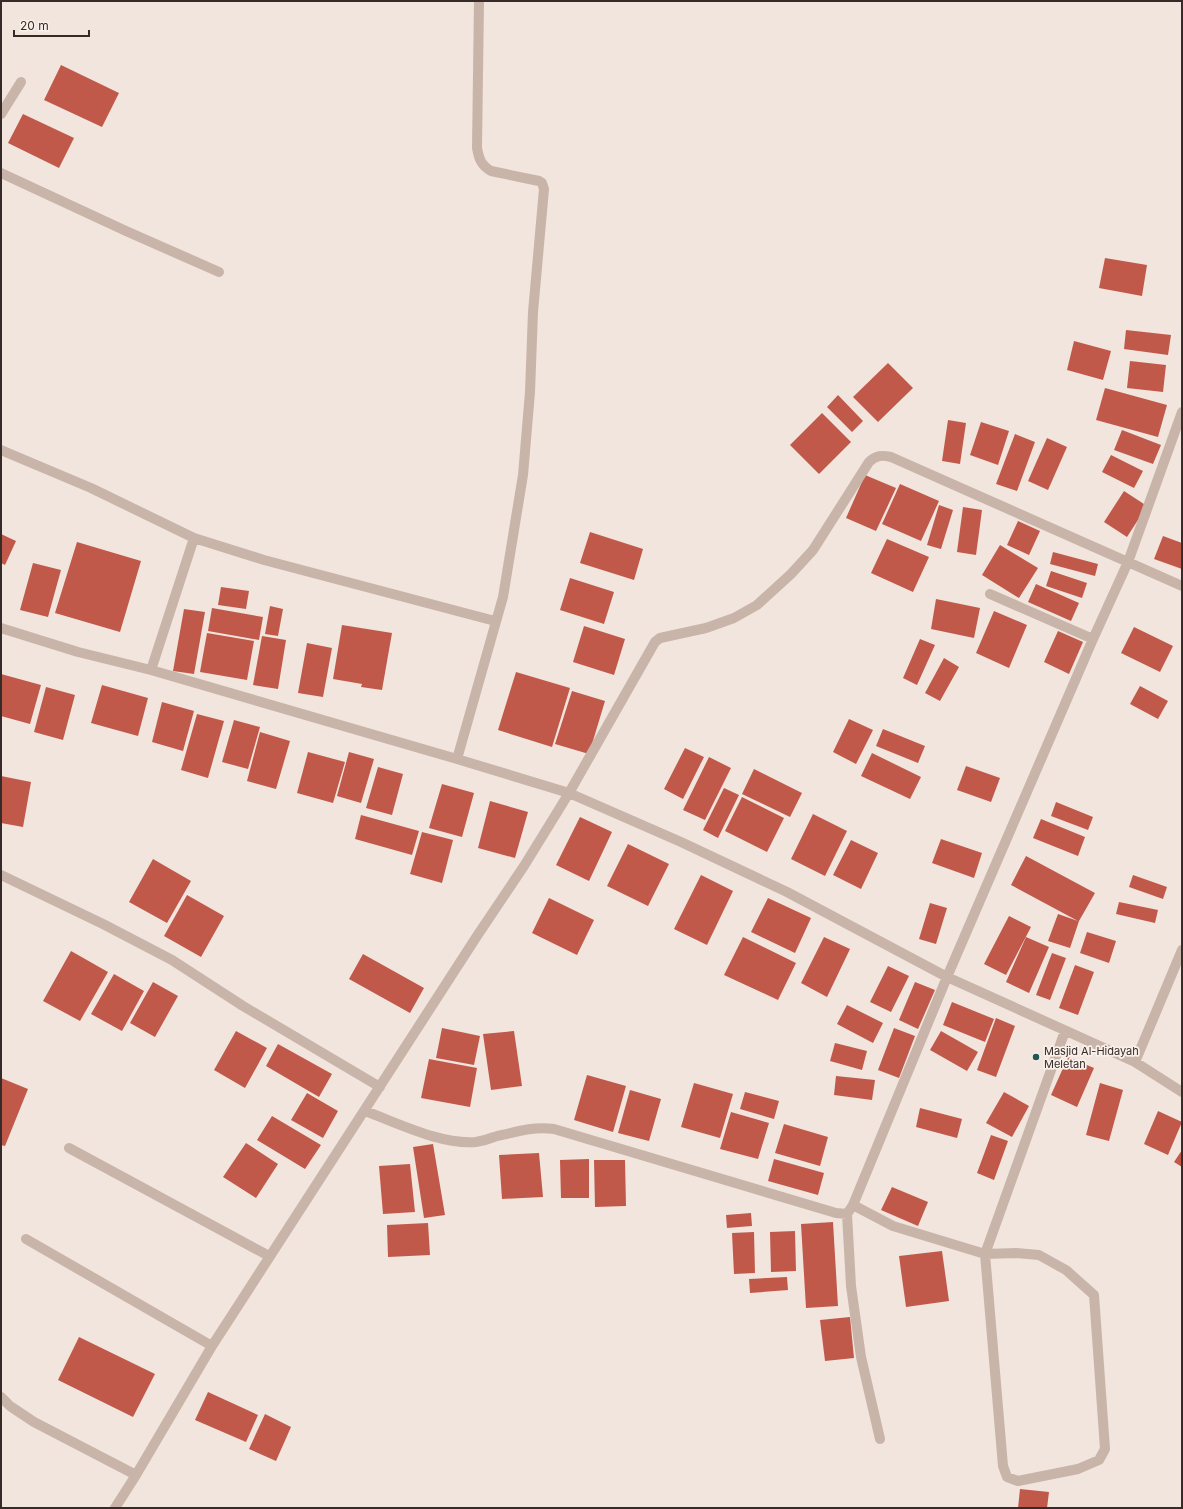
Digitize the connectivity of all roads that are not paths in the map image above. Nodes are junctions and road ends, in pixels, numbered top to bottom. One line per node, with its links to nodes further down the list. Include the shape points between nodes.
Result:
1 (479, 1): 12 (street, via 477,148 480,160 491,171 539,181 544,189 523,475 503,597)
2 (21, 82): 3 (street)
3 (1, 114)
4 (1, 173): 5 (street, via 126,232)
5 (219, 272)
6 (1182, 412): 9 (street)
7 (1, 450): 8 (street, via 91,488)
8 (194, 538): 12 (street, via 264,560); 15 (street)
9 (1128, 562): 10 (street); 14 (street); 17 (street, via 892,458 877,457 869,462 813,550 757,605 734,618 706,628 660,638 655,642)
10 (1182, 586)
11 (990, 594): 14 (street)
12 (495, 620): 16 (street)
13 (1, 628): 15 (street, via 78,652)
14 (1094, 639): 20 (street)
15 (151, 670): 16 (street)
16 (457, 759): 17 (street)
17 (569, 794): 20 (street, via 681,842 787,892); 23 (street)
18 (1, 875): 23 (street, via 172,960 243,1006)
19 (1182, 950): 22 (street)
20 (947, 977): 21 (street); 27 (street)
21 (1065, 1031): 22 (street); 29 (street)
22 (1135, 1062): 24 (street)
23 (380, 1087): 25 (street)
24 (1182, 1092)
25 (365, 1110): 27 (street, via 426,1135 451,1140 477,1142 526,1129 554,1129 836,1213); 30 (street)
26 (69, 1148): 30 (street)
27 (850, 1210): 29 (street); 33 (street, via 851,1286 861,1357)
28 (26, 1239): 31 (street)
29 (985, 1254): 29 (street, via 1039,1255 1066,1270 1094,1295 1104,1449 1099,1460 1078,1469 1018,1481 1007,1477 1003,1466)
30 (270, 1256): 31 (street)
31 (212, 1346): 34 (street)
32 (1, 1397): 34 (street, via 34,1422)
33 (880, 1439)
34 (136, 1475): 35 (street)
35 (115, 1508)

